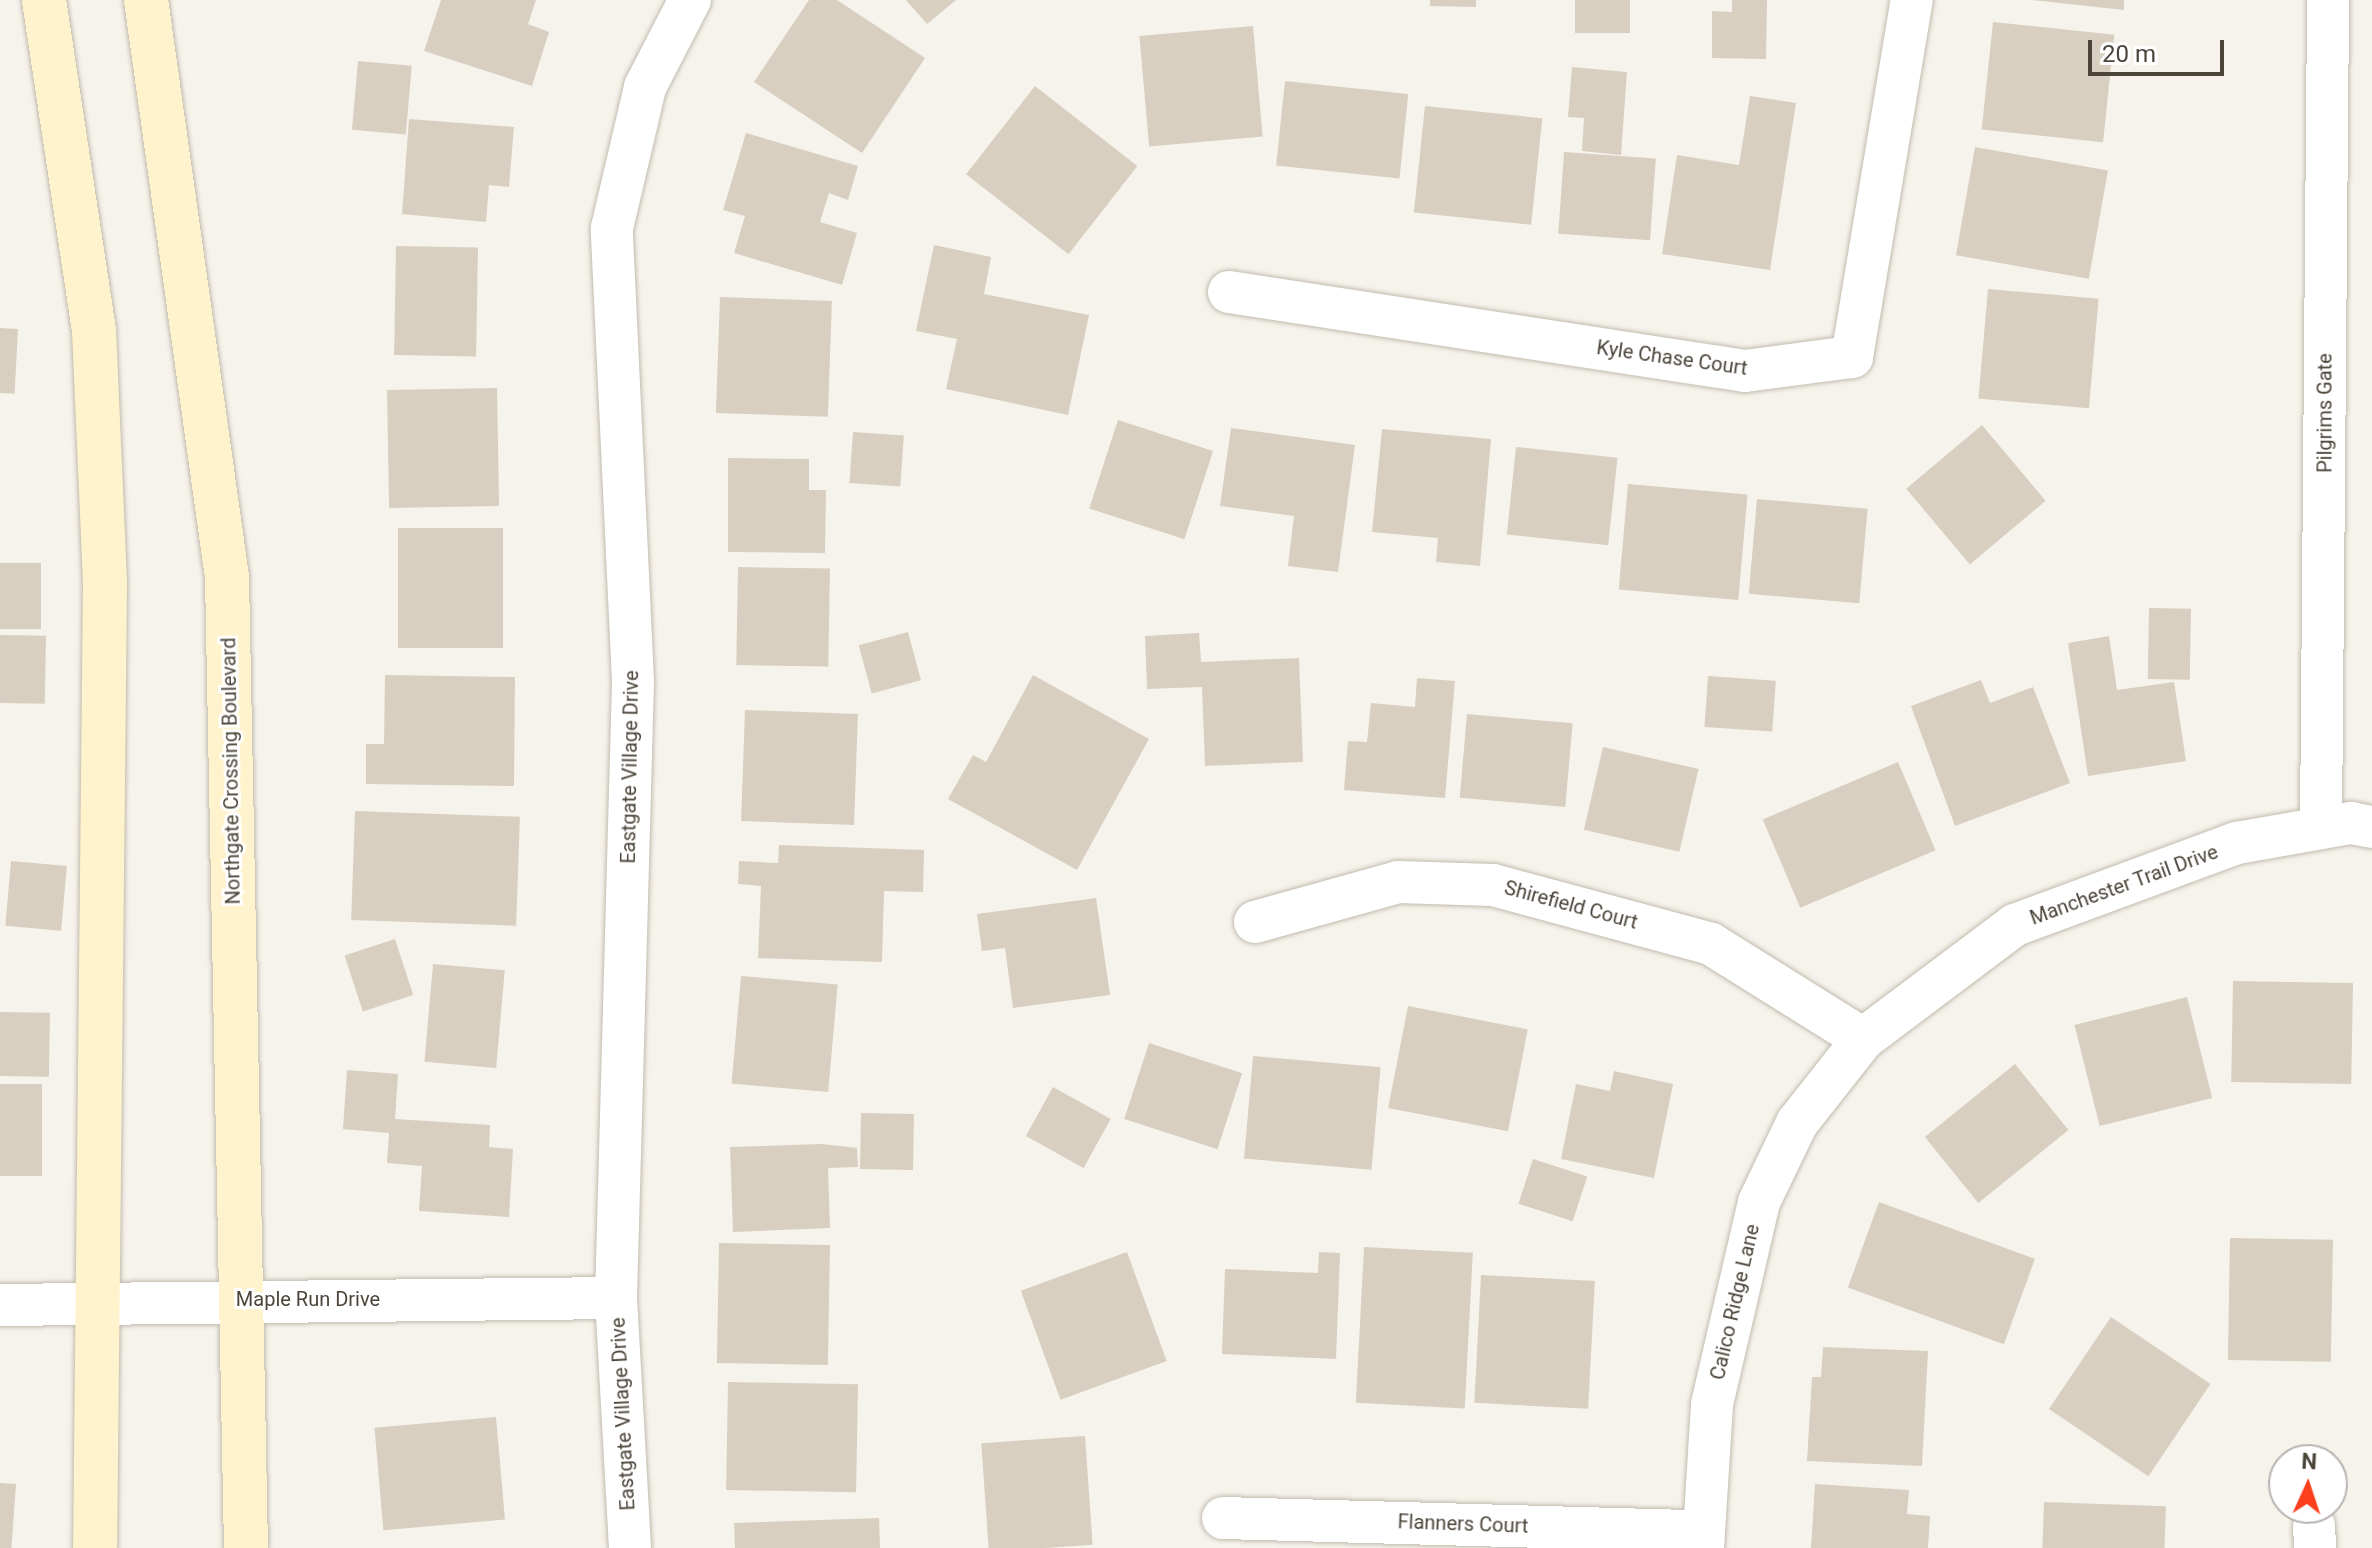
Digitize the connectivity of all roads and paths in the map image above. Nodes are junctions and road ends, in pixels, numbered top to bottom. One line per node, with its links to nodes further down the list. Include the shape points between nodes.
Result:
1 (44, 0): 14 (main road, via 94,330 105,585)
2 (146, 0): 12 (main road, Northgate Crossing Boulevard, via 227,577)
3 (690, 0): 11 (street, Eastgate Village Drive, via 645,87 612,228 633,681)
4 (1912, 0): 6 (street, Kyle Chase Court, via 1852,357 1745,371)
5 (2328, 0): 7 (street, Pilgrims Gate)
6 (1229, 292)
7 (2321, 826): 8 (street, Manchester Trail Drive); 10 (street, Manchester Trail Drive, via 2237,843 2015,925)
8 (2372, 827)
9 (1255, 922): 10 (street, Shirefield Court, via 1398,882 1493,885 1711,944)
10 (1863, 1039): 16 (street, Calico Ridge Lane, via 1797,1123 1759,1202 1712,1404)
11 (616, 1298): 12 (street, Maple Run Drive); 19 (street, Eastgate Village Drive)
12 (241, 1299): 14 (street, Maple Run Drive); 18 (main road, Northgate Crossing Boulevard)
13 (0, 1305): 14 (street, Maple Run Drive)
14 (98, 1306): 17 (main road, via 90,1494)
15 (1223, 1518): 16 (street, Flanners Court)
16 (1703, 1540)
17 (95, 1548)
18 (246, 1548)
19 (630, 1548)

